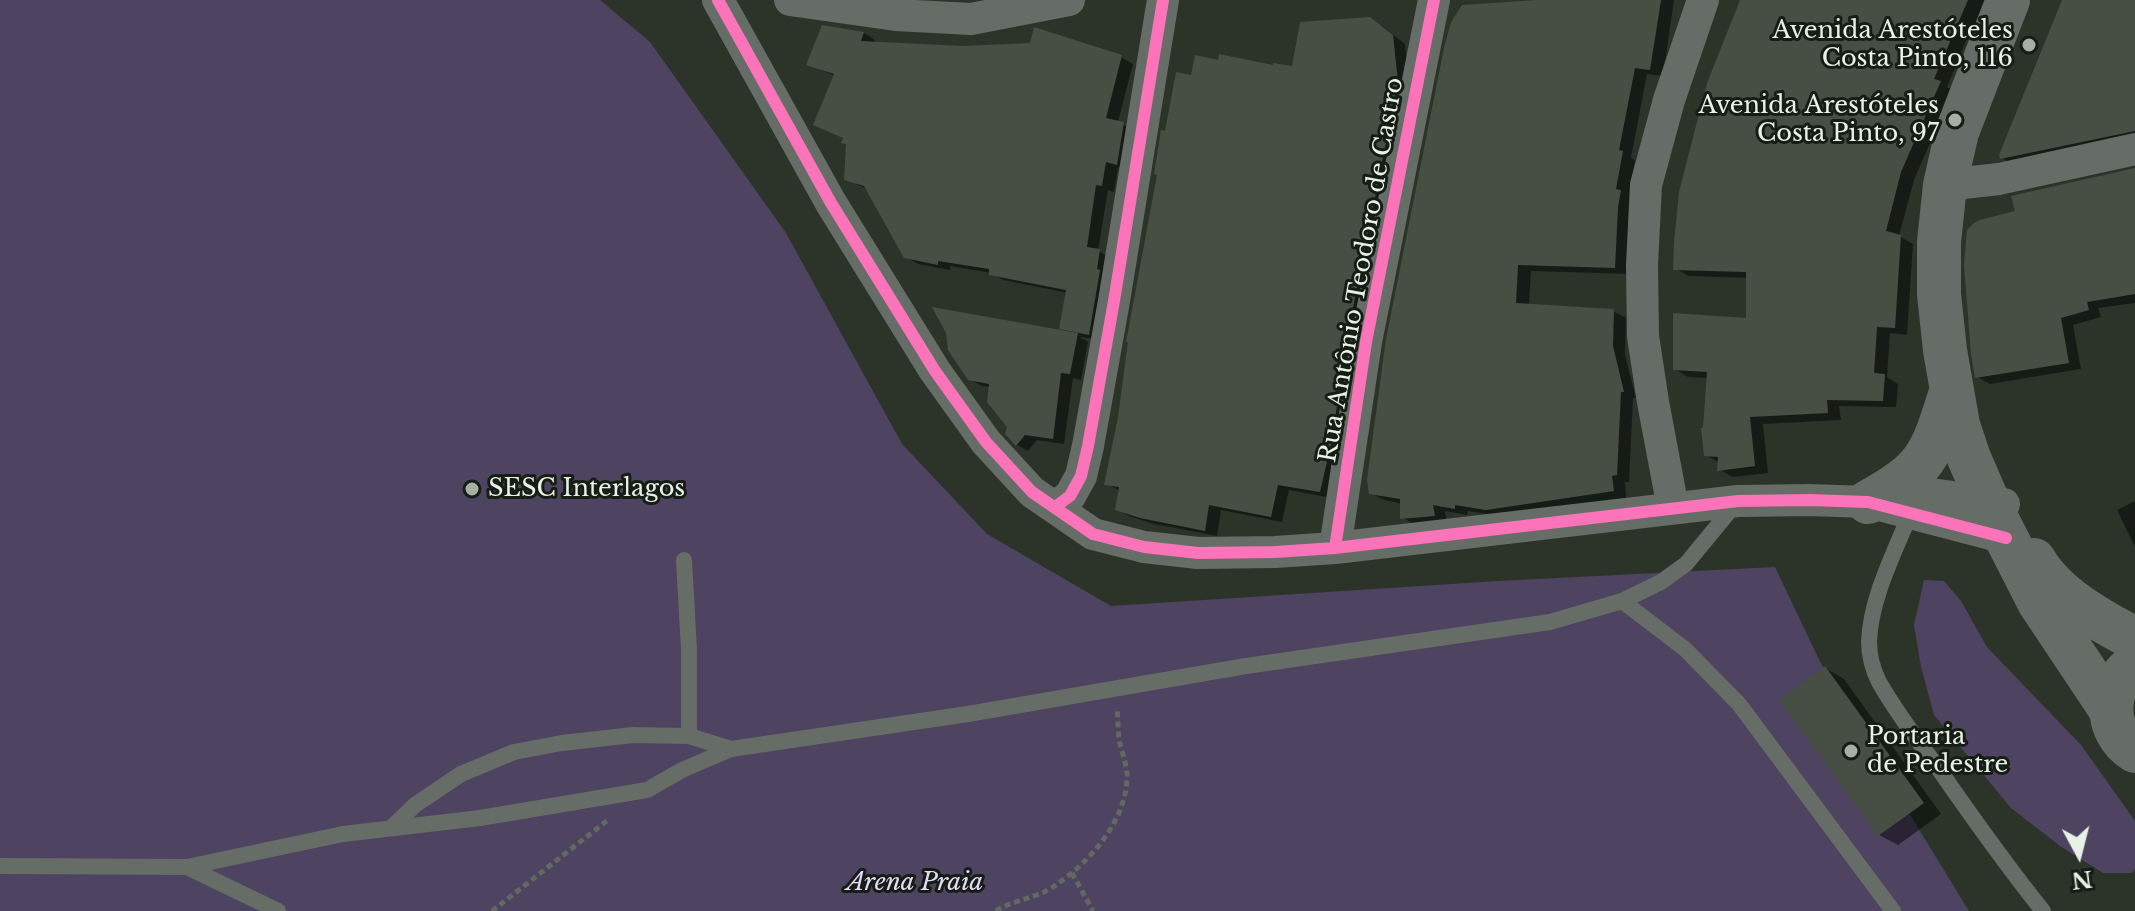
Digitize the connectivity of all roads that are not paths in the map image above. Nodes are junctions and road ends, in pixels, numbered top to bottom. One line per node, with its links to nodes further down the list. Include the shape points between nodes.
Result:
1 (718, 0): 14 (street, via 831,203 935,371 986,442 1032,492)
2 (790, 0): 3 (street, via 971,19)
3 (1069, 0)
4 (1163, 0): 14 (street, via 1088,446 1081,476 1070,496)
5 (1434, 0): 18 (street, Rua Antônio Teodoro de Castro, via 1366,342)
6 (1703, 0): 15 (street, via 1669,100 1645,198 1643,336)
7 (2008, 0): 10 (main road, via 1957,132)
8 (2036, 0): 10 (main road)
9 (2135, 149): 10 (street)
10 (1958, 184): 11 (main road, via 1939,242 1939,294); 17 (main road, via 1970,390)
11 (1951, 392): 13 (main road, via 1925,461 1907,479); 17 (main road, via 1969,458)
12 (1738, 501): 13 (street); 15 (street); 20 (lane, via 1686,564)
13 (1868, 502): 16 (street); 17 (street, via 1924,493)
14 (1055, 507): 18 (street, via 1093,534 1144,547 1198,553)
15 (1673, 508): 18 (street)
16 (1910, 514): 17 (street); 31 (lane, via 1872,615 1871,663 1928,754)
17 (2000, 515): 21 (main road, via 2058,589); 24 (main road, via 2039,602)
18 (1335, 548)
19 (684, 560): 23 (lane)
20 (1622, 601): 25 (lane, via 1550,622); 30 (lane, via 1685,649 1739,704)
21 (2135, 639)
22 (2135, 664): 24 (main road, via 2112,696)
23 (689, 736): 25 (lane); 26 (lane, via 633,735 514,752 461,774)
24 (2128, 741)
25 (731, 749): 26 (lane, via 647,790)
26 (392, 827): 28 (lane)
27 (0, 866): 28 (lane)
28 (187, 867): 29 (lane)
29 (278, 911)
30 (1893, 911)
31 (2043, 911)

